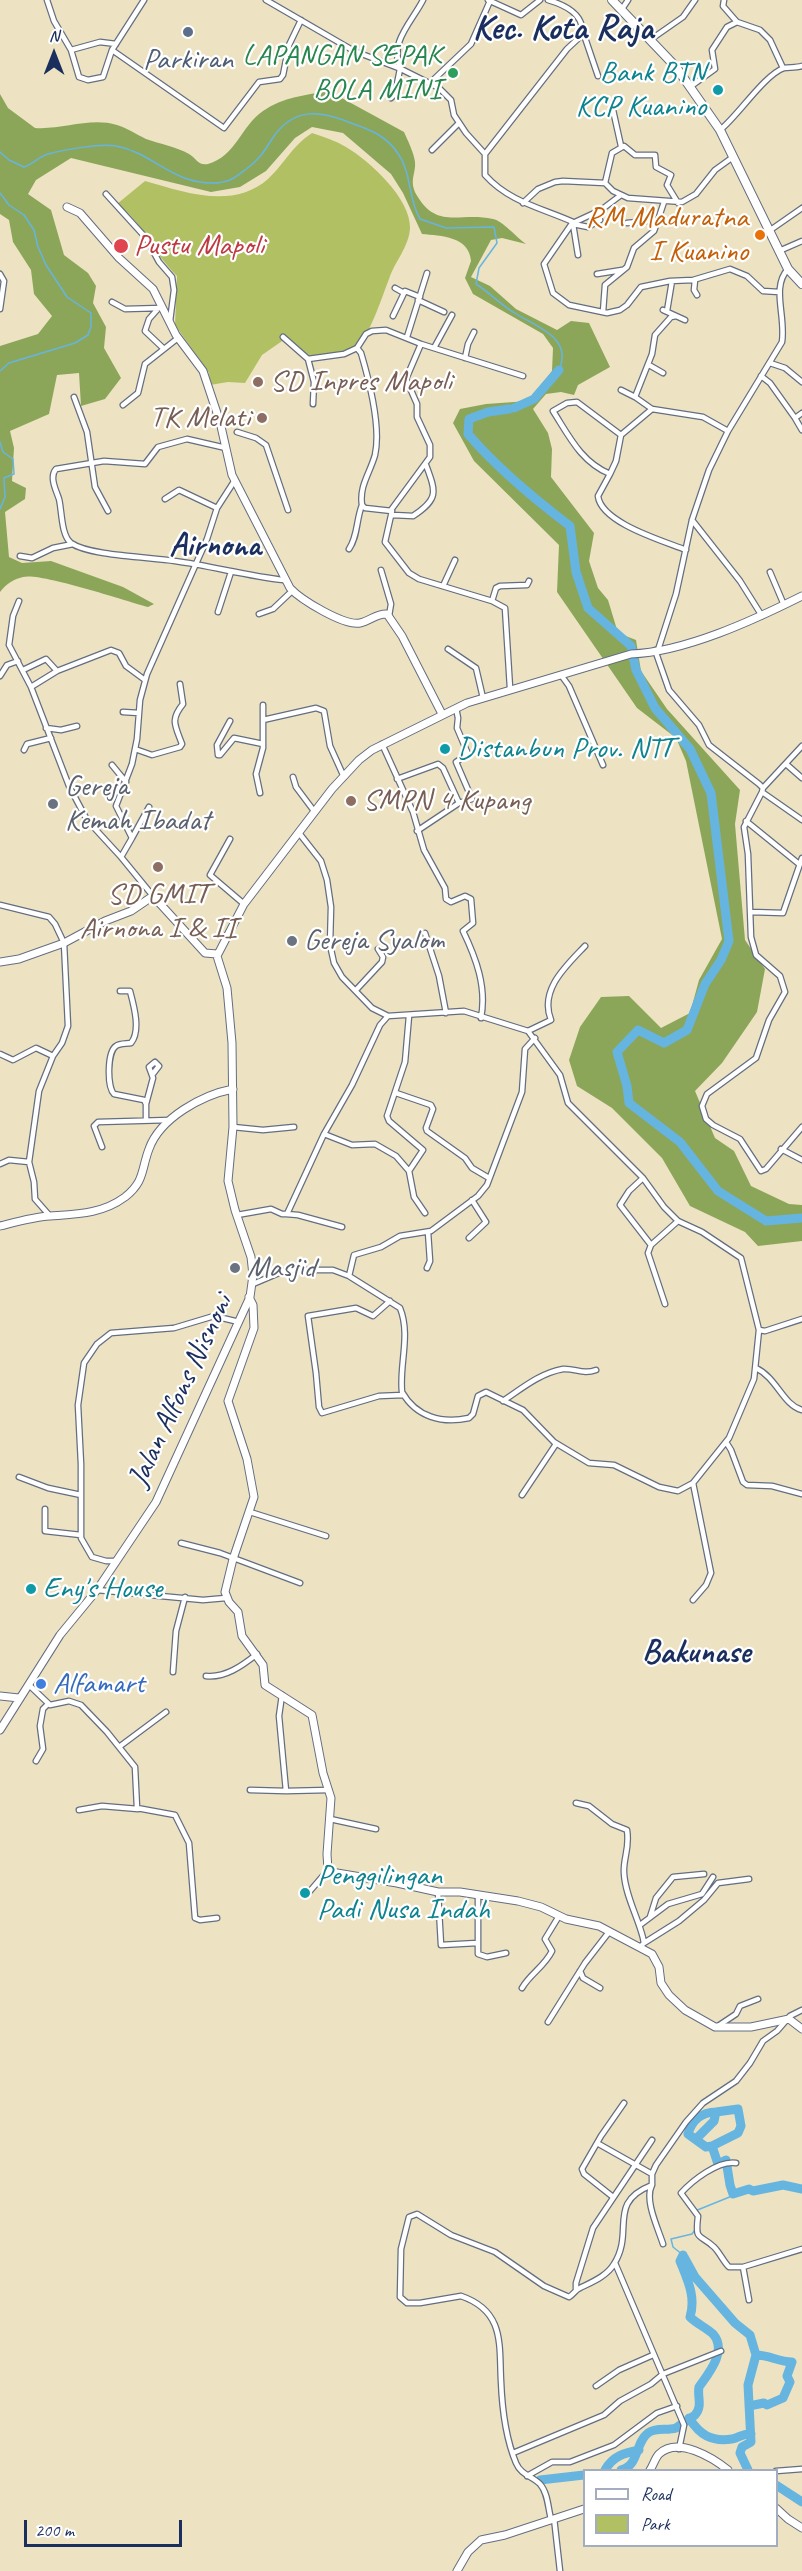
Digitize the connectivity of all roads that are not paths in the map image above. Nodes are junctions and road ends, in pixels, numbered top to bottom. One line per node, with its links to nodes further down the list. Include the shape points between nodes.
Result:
1 (47, 0): 20 (street)
2 (144, 0): 19 (street)
3 (266, 0): 15 (street)
4 (423, 0): 24 (street, via 399,40 396,58)
5 (540, 0): 12 (street, via 521,15)
6 (548, 0): 13 (street)
7 (572, 0): 13 (street)
8 (612, 0): 14 (main road)
9 (628, 0): 14 (street)
10 (695, 0): 18 (street, via 683,17)
11 (724, 0): 16 (street, via 723,6)
12 (489, 1): 26 (street, via 471,44)
13 (568, 6): 17 (street)
14 (622, 9): 18 (main road)
15 (301, 20): 21 (street, via 289,45 283,75 260,82 226,128); 24 (street, via 354,51)
16 (737, 22): 23 (street, via 760,30 770,40); 27 (street, via 727,27 712,51 715,69)
17 (583, 32): 25 (street); 34 (street)
18 (650, 40): 27 (main road)
19 (116, 44): 20 (street, via 100,42); 21 (street)
20 (71, 50): 21 (street, via 79,76 88,80 103,77)
21 (112, 51)
22 (802, 66): 23 (street)
23 (783, 68): 31 (street, via 760,86 737,116)
24 (400, 69): 26 (street); 28 (street)
25 (598, 76)
26 (430, 83): 30 (street, via 449,96)
27 (690, 87): 31 (main road)
28 (391, 98)
29 (613, 110): 32 (street)
30 (459, 123): 33 (street); 34 (street)
31 (720, 130): 35 (main road)
32 (621, 146): 36 (street, via 612,153); 41 (street, via 638,155 655,155 656,167 671,175 667,185)
33 (432, 150)
34 (484, 154): 40 (street, via 485,175)
35 (733, 156): 41 (street, via 715,170 696,194); 48 (main road)
36 (604, 183): 38 (street); 40 (street, via 555,182 538,189)
37 (106, 194): 74 (street, via 135,224 172,277)
38 (621, 195): 39 (street); 46 (street)
39 (664, 202): 41 (street); 45 (street)
40 (523, 203): 46 (street)
41 (678, 203)
42 (67, 207): 67 (street, via 80,213 119,258 153,289)
43 (802, 208): 48 (street)
44 (600, 220): 46 (street, via 588,227)
45 (658, 220): 47 (street); 53 (street, via 654,231 634,248)
46 (573, 223): 51 (street); 69 (street, via 547,258 546,274 553,294 563,302)
47 (627, 223)
48 (769, 231): 50 (main road)
49 (802, 241): 50 (street)
50 (779, 251): 52 (main road)
51 (578, 255)
52 (788, 268): 59 (main road); 61 (street)
53 (625, 269): 56 (street); 69 (street, via 605,285)
54 (427, 273): 64 (street)
55 (0, 274): 66 (street, via 4,281)
56 (597, 274)
57 (672, 280): 58 (street); 69 (street, via 641,287 620,310); 72 (street, via 667,308)
58 (695, 280): 61 (street, via 730,269 747,276 763,291); 63 (street)
59 (802, 283)
60 (394, 288): 62 (street)
61 (778, 292): 85 (street, via 783,310 782,338)
62 (404, 293): 64 (street); 71 (street)
63 (697, 295)
64 (419, 298): 68 (street); 77 (street)
65 (112, 302): 67 (street, via 125,309)
66 (0, 309)
67 (159, 309): 74 (street); 80 (street, via 148,319 145,331)
68 (444, 312)
69 (603, 312)
70 (452, 315): 82 (street)
71 (393, 316)
72 (676, 316): 73 (street); 86 (street, via 656,331)
73 (685, 320)
74 (170, 321): 78 (street)
75 (474, 332): 83 (street)
76 (283, 337): 84 (street)
77 (407, 337): 79 (street); 81 (street, via 386,330 372,331)
78 (178, 338): 80 (street); 103 (street, via 206,377)
79 (421, 344): 82 (street); 105 (street, via 406,379 430,445)
80 (163, 348): 95 (street, via 145,364 138,393)
81 (357, 348): 84 (street, via 344,354); 109 (street, via 374,401 375,455 363,483)
82 (434, 348): 83 (street)
83 (465, 358): 88 (street)
84 (308, 359): 94 (street, via 314,382)
85 (770, 363): 89 (street); 90 (street, via 785,368)
86 (649, 365): 87 (street); 93 (street)
87 (663, 373)
88 (523, 376)
89 (761, 376): 98 (street); 100 (street)
90 (802, 382)
91 (621, 390): 93 (street)
92 (74, 397): 104 (street)
93 (635, 397): 96 (street)
94 (313, 404)
95 (123, 405)
96 (652, 409): 100 (street, via 703,417); 102 (street)
97 (802, 413): 98 (street)
98 (795, 417): 99 (street)
99 (802, 430)
100 (728, 431): 114 (street)
101 (237, 432): 111 (street, via 266,445)
102 (621, 435): 106 (street); 106 (street, via 577,402 553,411 584,458)
103 (226, 448): 104 (street, via 187,439 158,447 145,464); 107 (street)
104 (93, 462): 112 (street, via 95,487); 115 (street, via 53,473 66,536)
105 (426, 465): 113 (street); 113 (street, via 433,485 430,504 413,516)
106 (610, 474): 117 (street, via 599,494 601,505 621,525)
107 (235, 480): 110 (street); 124 (street)
108 (165, 499): 110 (street, via 179,490)
109 (362, 505): 113 (street); 116 (street)
110 (217, 508): 120 (street)
111 (288, 510)
112 (108, 511)
113 (392, 513): 126 (street, via 385,536 388,549 413,576)
114 (692, 520): 117 (street); 135 (street)
115 (73, 544): 118 (street, via 32,558); 120 (street, via 116,555)
116 (349, 549)
117 (686, 550): 137 (street, via 676,594)
118 (20, 556)
119 (455, 560): 126 (street)
120 (196, 564): 122 (street); 143 (street)
121 (381, 570): 134 (street, via 392,606)
122 (231, 572): 124 (street); 132 (street)
123 (770, 572): 131 (street)
124 (284, 580): 127 (street)
125 (530, 580): 130 (street, via 527,585 497,587)
126 (443, 586): 130 (street)
127 (292, 591): 133 (street, via 273,609); 134 (street, via 351,623 363,623 383,613)
128 (802, 596): 131 (street)
129 (19, 601): 138 (street, via 9,638)
130 (492, 601): 146 (street, via 506,610)
131 (784, 605): 135 (street)
132 (219, 612)
133 (259, 614)
134 (389, 616): 152 (street)
135 (762, 616): 137 (street, via 707,637)
136 (448, 649): 147 (street, via 476,668)
137 (656, 650): 141 (street); 171 (street, via 669,690 699,725 709,745)
138 (18, 661): 139 (street); 142 (street, via 7,665)
139 (23, 670): 140 (street, via 46,659); 145 (street)
140 (57, 670): 143 (street, via 111,650 119,653 126,666); 145 (street)
141 (561, 675): 146 (street); 165 (street)
142 (0, 676)
143 (145, 680): 151 (street)
144 (180, 684): 161 (street, via 183,704 174,719 180,747 152,755)
145 (31, 687): 156 (street)
146 (510, 688): 147 (street)
147 (483, 698): 149 (street)
148 (263, 705): 153 (street)
149 (456, 708): 152 (street); 173 (street, via 457,728 468,754 456,762 472,798)
150 (123, 712): 151 (street)
151 (139, 713): 161 (street)
152 (442, 714): 159 (street)
153 (263, 720): 158 (street); 167 (street, via 316,708 324,711 330,746)
154 (230, 722): 158 (street, via 217,745 218,755 234,738)
155 (77, 726): 156 (street)
156 (46, 728): 157 (street)
157 (51, 738): 162 (street, via 27,744); 182 (street, via 81,812)
158 (263, 744): 172 (street, via 256,774)
159 (382, 744): 167 (street, via 359,760); 169 (street)
160 (802, 746): 163 (street)
161 (135, 749): 170 (street)
162 (24, 750)
163 (786, 764): 168 (street); 171 (street)
164 (112, 765): 170 (street)
165 (603, 765)
166 (293, 777): 175 (street)
167 (344, 777): 175 (street)
168 (802, 778)
169 (397, 779): 173 (street, via 438,764); 178 (street, via 413,812)
170 (126, 782): 180 (street, via 116,806)
171 (762, 790): 176 (street); 177 (street)
172 (260, 793)
173 (459, 803): 178 (street)
174 (149, 807): 180 (street)
175 (314, 811): 179 (street)
176 (802, 820)
177 (746, 821): 184 (street); 188 (street)
178 (417, 831): 200 (street, via 445,888 446,899 471,899 472,923 463,931 484,992)
179 (299, 833): 186 (street); 195 (street, via 321,861 327,880 334,963)
180 (132, 838): 182 (street)
181 (230, 839): 186 (street, via 210,875)
182 (121, 857): 185 (street)
183 (802, 858): 184 (street)
184 (799, 864): 188 (street, via 783,914)
185 (153, 896): 190 (street); 193 (street, via 205,952)
186 (243, 904): 193 (street)
187 (0, 905): 190 (street, via 48,918)
188 (751, 912): 216 (street, via 755,953 780,976 785,992 756,1058 707,1094 702,1106 706,1119 740,1139 761,1172)
189 (425, 933): 197 (street)
190 (64, 943): 194 (street); 204 (street, via 68,1026)
191 (585, 946): 201 (street, via 550,990 551,1020)
192 (378, 949): 195 (street, via 382,963)
193 (217, 954): 206 (street, Jalan Alfons Nisnoni, via 227,988)
194 (0, 962)
195 (356, 990): 198 (street, via 372,1008)
196 (120, 991): 208 (street, via 130,992 135,1037 131,1043 114,1048 110,1089 114,1094)
197 (446, 1013): 199 (street); 200 (street, via 464,1011)
198 (388, 1016): 199 (street); 214 (street)
199 (409, 1016): 207 (street, via 405,1062)
200 (481, 1018): 201 (street)
201 (528, 1031): 202 (street)
202 (535, 1038): 221 (street, via 525,1049 522,1092); 222 (street, via 560,1075 568,1103)
203 (0, 1054): 204 (street, via 13,1060 36,1048)
204 (53, 1056): 218 (street, via 38,1093)
205 (152, 1075): 208 (street)
206 (233, 1089): 210 (street, via 209,1097); 211 (street, Jalan Alfons Nisnoni)
207 (396, 1093): 220 (street, via 387,1117 423,1152); 221 (street, via 431,1105 427,1131)
208 (146, 1104): 209 (street)
209 (146, 1120): 210 (street); 215 (street, via 95,1124)
210 (170, 1120): 227 (street, via 152,1142 141,1180 125,1197 88,1214)
211 (233, 1127): 212 (street); 226 (street, Jalan Alfons Nisnoni, via 228,1181)
212 (294, 1127)
213 (802, 1127): 216 (street)
214 (324, 1134): 220 (street, via 352,1145 378,1145 396,1156); 225 (street)
215 (102, 1147)
216 (781, 1149): 217 (street)
217 (802, 1160)
218 (29, 1162): 219 (street, via 9,1160); 227 (street, via 35,1199)
219 (0, 1164)
220 (409, 1171): 224 (street, via 414,1197)
221 (489, 1178): 223 (street)
222 (643, 1178): 228 (street); 233 (street, via 620,1205)
223 (472, 1200): 231 (street); 232 (street, via 486,1222)
224 (425, 1213)
225 (286, 1214): 226 (street, via 271,1209); 230 (street)
226 (237, 1215): 236 (street, Jalan Alfons Nisnoni, via 249,1248)
227 (50, 1216): 229 (street)
228 (678, 1221): 233 (street); 242 (street, via 741,1258)
229 (0, 1226)
230 (342, 1227)
231 (428, 1232): 234 (street); 235 (street, via 400,1236 354,1255)
232 (469, 1238)
233 (651, 1245): 239 (street, via 648,1255)
234 (427, 1268)
235 (349, 1275): 236 (street, via 333,1270 292,1269); 238 (street)
236 (253, 1284): 237 (street, Jalan Alfons Nisnoni)
237 (249, 1297): 241 (street, Jalan Alfons Nisnoni); 256 (street, via 254,1328 228,1401 252,1482)
238 (390, 1301): 245 (street, via 400,1308 403,1317); 245 (street, via 373,1316 356,1308 308,1316 318,1407 322,1413 379,1396)
239 (665, 1304)
240 (802, 1319): 242 (street)
241 (239, 1322): 253 (street, via 214,1317 166,1329 111,1333 101,1339 83,1365 78,1395); 261 (street, Jalan Alfons Nisnoni, via 160,1495)
242 (759, 1330): 243 (street)
243 (756, 1368): 247 (street, via 770,1377 793,1407); 248 (street)
244 (596, 1370): 246 (street, via 584,1373 564,1369 547,1374)
245 (403, 1395): 246 (street, via 417,1410 434,1419 469,1418 478,1396 484,1392)
246 (503, 1401): 249 (street, via 523,1410)
247 (802, 1410)
248 (726, 1442): 251 (street); 252 (street, via 747,1485 772,1486)
249 (556, 1444): 251 (street, via 588,1462 623,1468 667,1490 678,1491); 254 (street)
250 (19, 1477): 253 (street)
251 (693, 1483): 266 (street, via 711,1573)
252 (802, 1494)
253 (81, 1495): 257 (street)
254 (522, 1495)
255 (45, 1509): 257 (street, via 45,1531)
256 (250, 1512): 258 (street); 260 (street)
257 (81, 1535): 261 (street, via 92,1557)
258 (326, 1536)
259 (181, 1543): 260 (street)
260 (233, 1559): 262 (street); 265 (street)
261 (115, 1561): 263 (street, Jalan Alfons Nisnoni)
262 (300, 1583)
263 (97, 1590): 264 (street); 270 (street, Jalan Alfons Nisnoni, via 60,1635)
264 (185, 1597): 265 (street); 268 (street, via 176,1631)
265 (226, 1598): 267 (street, via 238,1612 242,1636)
266 (693, 1600)
267 (257, 1654): 269 (street, via 235,1670); 271 (street, via 266,1685)
268 (173, 1672)
269 (206, 1676)
270 (29, 1685): 273 (street, Jalan Alfons Nisnoni); 274 (street)
271 (282, 1695): 280 (street, via 312,1713); 281 (street, via 279,1716)
272 (0, 1696): 273 (street)
273 (19, 1698): 276 (street, Jalan Alfons Nisnoni)
274 (48, 1704): 277 (street, via 69,1701 83,1706); 278 (street, via 40,1726 44,1749)
275 (166, 1712): 277 (street)
276 (0, 1730)
277 (119, 1747): 283 (street, via 135,1767)
278 (36, 1761)
279 (250, 1790): 281 (street)
280 (329, 1790): 281 (street); 285 (street)
281 (286, 1791)
282 (576, 1803): 297 (street, via 590,1806 612,1824 627,1830 624,1876)
283 (138, 1809): 284 (street, via 102,1806); 296 (street, via 175,1815 189,1843 195,1918)
284 (79, 1810)
285 (330, 1819): 286 (street); 287 (street)
286 (376, 1829)
287 (328, 1870): 291 (street); 292 (street)
288 (704, 1874): 295 (street, via 673,1877 656,1898)
289 (713, 1877): 295 (street, via 702,1894 668,1904)
290 (749, 1879): 300 (street, via 718,1883 679,1921)
291 (310, 1892)
292 (438, 1892): 293 (street); 299 (street, via 441,1945)
293 (478, 1896): 294 (street, via 518,1901); 299 (street)
294 (559, 1916): 298 (street); 303 (street, via 545,1939 552,1951 550,1956 530,1974)
295 (650, 1917): 297 (street)
296 (217, 1918)
297 (640, 1925): 300 (street)
298 (609, 1932): 300 (street); 302 (street)
299 (477, 1943): 301 (street, via 480,1956)
300 (642, 1945): 309 (street, via 652,1954 669,1995 685,2010)
301 (506, 1953)
302 (580, 1971): 304 (street, via 583,1978); 308 (street)
303 (522, 1988)
304 (600, 1988)
305 (758, 1999): 309 (street, via 740,2006 736,2014)
306 (802, 2010): 307 (street)
307 (789, 2019): 309 (street, via 752,2027); 310 (street); 316 (street, via 763,2041 736,2080 703,2103 686,2122)
308 (549, 2022)
309 (716, 2027)
310 (802, 2029)
311 (624, 2103): 313 (street)
312 (652, 2140): 315 (street)
313 (597, 2143): 315 (street); 318 (street, via 583,2172)
314 (736, 2163): 322 (street, via 730,2162 704,2175 681,2193 698,2216 696,2231 701,2240 714,2247 729,2267)
315 (636, 2166): 316 (street); 318 (street)
316 (652, 2174): 317 (street)
317 (652, 2185): 319 (street, via 652,2209); 321 (street, via 629,2199)
318 (613, 2197): 323 (street, via 593,2228)
319 (663, 2244)
320 (802, 2249): 322 (street)
321 (615, 2263): 323 (street, via 598,2279); 326 (street)
322 (743, 2267): 324 (street)
323 (576, 2289): 331 (street, via 569,2297 554,2291 495,2252 458,2238 417,2214 411,2214 406,2221 400,2297 407,2303 420,2303 461,2296 489,2316 497,2328 501,2383)
324 (749, 2300)
325 (721, 2351): 327 (street)
326 (653, 2355): 327 (street); 328 (street, via 619,2370)
327 (663, 2374): 329 (street); 331 (street, via 604,2415)
328 (596, 2386)
329 (677, 2406): 330 (street, via 684,2425); 336 (street, via 657,2413 614,2445 570,2462 552,2462)
330 (679, 2449): 332 (street, via 658,2455); 333 (street, via 695,2450)
331 (513, 2453): 336 (street)
332 (651, 2469)
333 (727, 2469)
334 (802, 2469): 335 (street)
335 (778, 2471)
336 (527, 2476): 339 (street, via 543,2488)
337 (778, 2509): 340 (street)
338 (583, 2510): 339 (street)
339 (552, 2519): 341 (street, via 481,2540); 342 (street)
340 (802, 2528)
341 (457, 2571)
342 (560, 2571)

